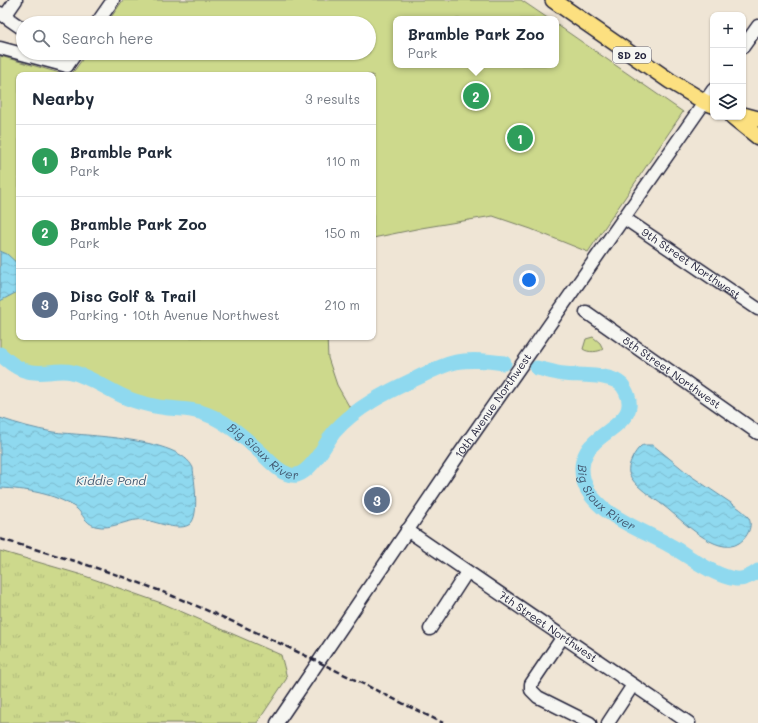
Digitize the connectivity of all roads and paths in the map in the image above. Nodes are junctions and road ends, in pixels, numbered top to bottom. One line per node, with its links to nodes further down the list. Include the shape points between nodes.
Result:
1 (16, 0): 4 (street)
2 (112, 0): 5 (street)
3 (553, 0): 15 (main road, SD 20, via 670,81)
4 (2, 15): 6 (street)
5 (102, 16)
6 (16, 24)
7 (758, 26): 8 (street)
8 (746, 43)
9 (0, 48): 10 (street)
10 (16, 52)
11 (45, 60): 14 (street)
12 (61, 60): 14 (street)
13 (71, 60): 14 (street)
14 (67, 66)
15 (710, 99): 20 (street, 10th Avenue Northwest)
16 (746, 116): 17 (main road)
17 (758, 119)
18 (737, 120): 19 (main road)
19 (758, 137)
20 (624, 218): 21 (street, 9th Street Northwest); 24 (street, 10th Avenue Northwest)
21 (758, 308)
22 (586, 312): 23 (street, 8th Street Northwest)
23 (758, 433)
24 (407, 530): 25 (street, 7th Street Northwest); 29 (street, 10th Avenue Northwest)
25 (468, 572): 26 (street); 27 (street, 7th Street Northwest)
26 (430, 629)
27 (562, 638): 28 (street, 7th Street Northwest); 30 (street, via 531,684 531,690 538,697)
28 (633, 685): 31 (street); 32 (street, 7th Street Northwest)
29 (277, 723)
30 (590, 723)
31 (608, 723)
32 (689, 723)

